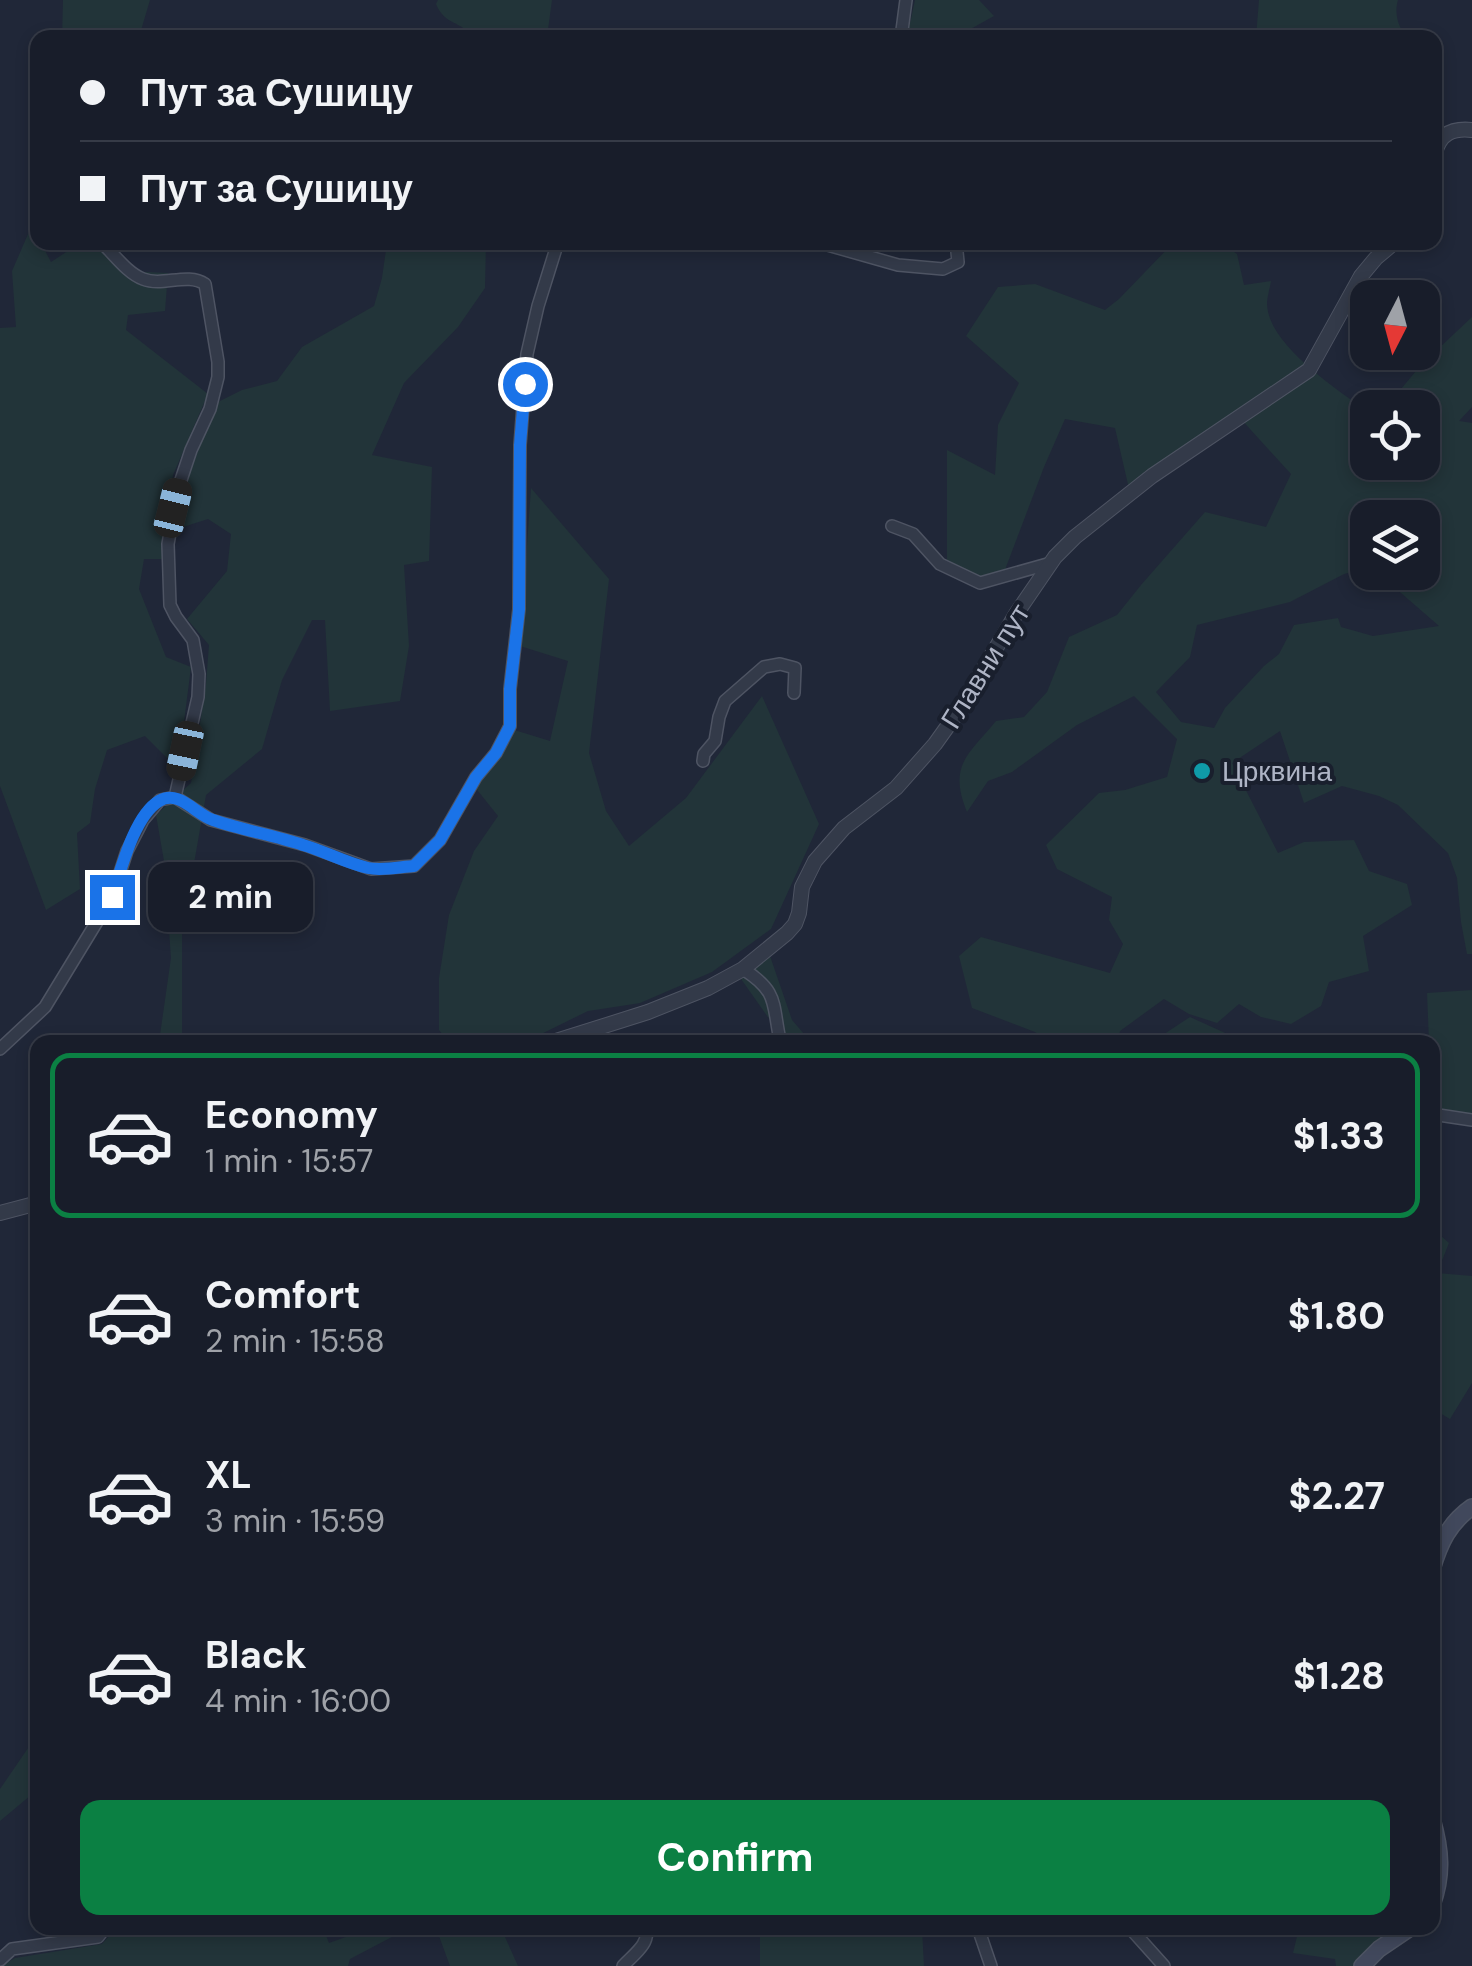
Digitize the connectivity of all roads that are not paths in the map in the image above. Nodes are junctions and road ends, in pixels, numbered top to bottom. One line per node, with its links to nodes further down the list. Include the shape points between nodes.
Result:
1 (906, 0): 2 (street)
2 (902, 30)
3 (1472, 130): 4 (street)
4 (1442, 138)
5 (110, 250): 14 (street, via 142,279 194,278 205,284 218,362 216,392 184,469 168,544 170,605 192,640 199,674)
6 (556, 250): 14 (street, via 527,354 510,726 440,840 414,866 371,868 212,820)
7 (846, 250): 8 (street, via 942,269 958,262)
8 (957, 250)
9 (1386, 250): 11 (street, Главни пут, via 1361,276 1310,370 1152,476)
10 (892, 526): 11 (street, via 913,534 940,564 980,583)
11 (1050, 562): 15 (street, Главни пут, via 950,725 896,788 831,841 807,875 795,924)
12 (794, 693): 13 (street, via 795,668 764,667 725,701)
13 (702, 761)
14 (175, 797): 18 (street, via 160,800 142,820 112,897 44,1007)
15 (743, 969): 16 (street, Главни пут, via 648,1012); 17 (street, via 773,996)
16 (575, 1035)
17 (779, 1035)
18 (0, 1049)
19 (1440, 1115): 20 (street)
20 (1472, 1120)
21 (30, 1205): 22 (street)
22 (0, 1213)
23 (1472, 1508): 24 (main road)
24 (1440, 1545)
25 (100, 1935): 30 (street, via 12,1949)
26 (647, 1935): 31 (street)
27 (980, 1935): 32 (street)
28 (1136, 1935): 33 (street)
29 (1399, 1935): 34 (main road)
30 (0, 1960)
31 (623, 1966)
32 (991, 1966)
33 (1164, 1966)
34 (1362, 1966)

